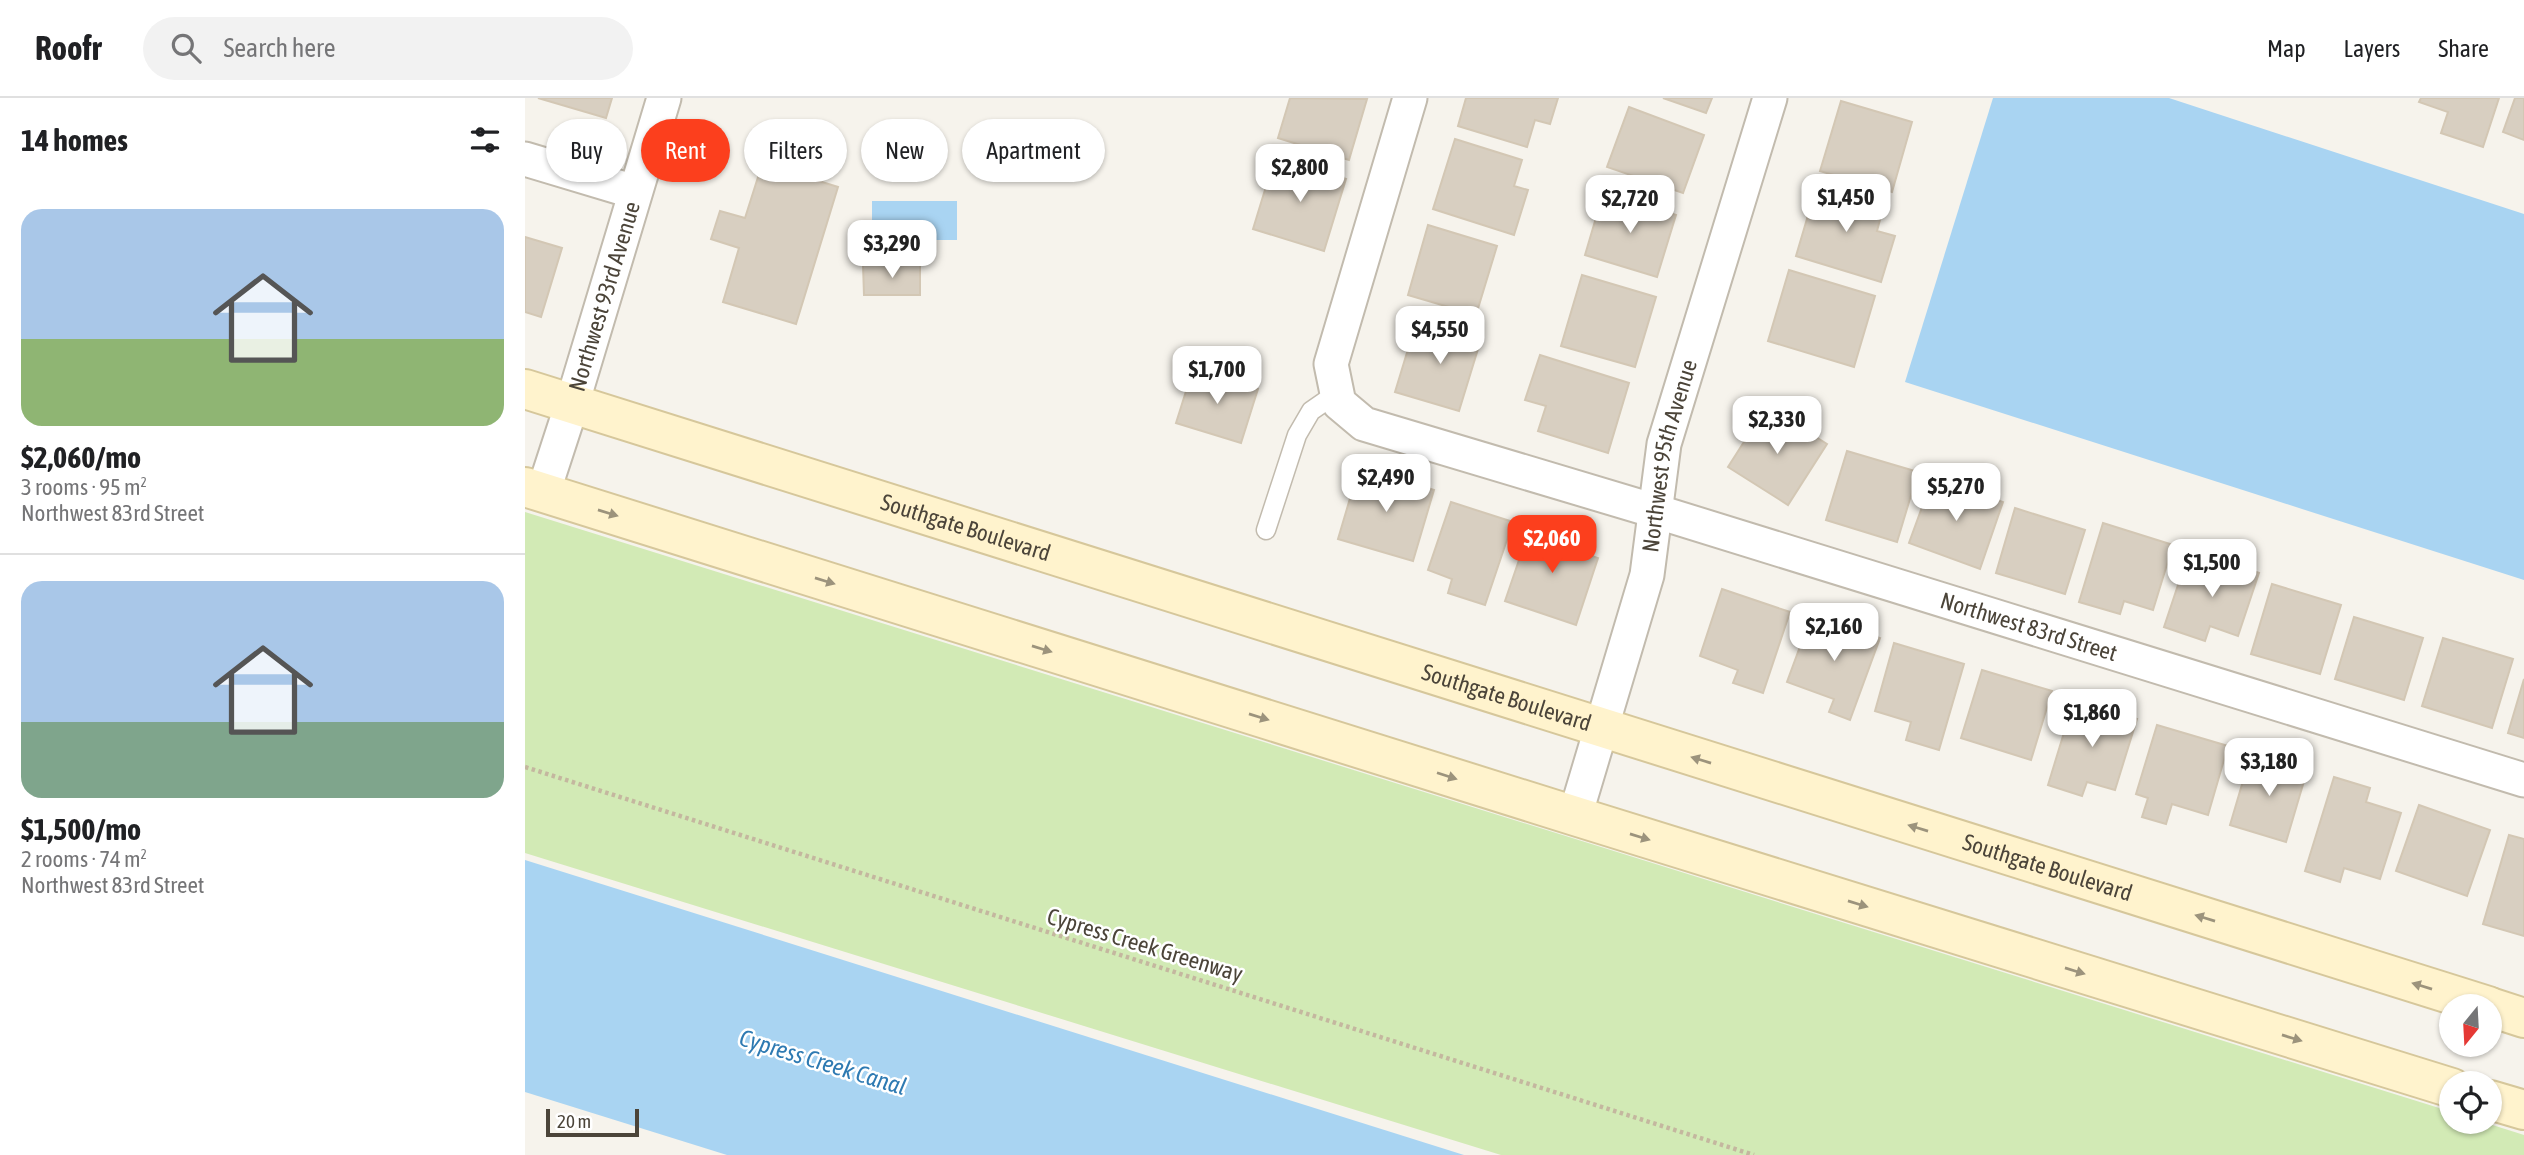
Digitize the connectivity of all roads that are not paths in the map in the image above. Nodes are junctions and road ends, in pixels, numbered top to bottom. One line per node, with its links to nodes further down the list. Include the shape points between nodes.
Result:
1 (664, 98): 5 (street, Northwest 93rd Avenue)
2 (1410, 98): 7 (street, via 1331,364)
3 (1770, 98): 10 (street, Northwest 95th Avenue, via 1664,444)
4 (525, 159): 5 (street)
5 (635, 192): 8 (street, Northwest 93rd Avenue)
6 (525, 389): 8 (main road, Southgate Boulevard)
7 (1338, 398): 10 (street, Northwest 83rd Street, via 1364,424); 11 (lane, via 1311,411 1297,436)
8 (572, 404): 9 (street, Northwest 93rd Avenue); 12 (main road, Southgate Boulevard)
9 (534, 490): 14 (main road, one-way to 14)
10 (1655, 511): 12 (street, Northwest 95th Avenue, via 1647,575); 13 (street, Northwest 83rd Street)
11 (1266, 530)
12 (1603, 729): 14 (street, Northwest 95th Avenue); 15 (main road, Southgate Boulevard, one-way to 12)
13 (2524, 780)
14 (1575, 816): 18 (main road, one-way to 18)
15 (2448, 994)
16 (2503, 1011): 17 (main road, Southgate Boulevard)
17 (2524, 1018)
18 (2439, 1084)
19 (2502, 1104): 20 (main road)
20 (2524, 1110)

